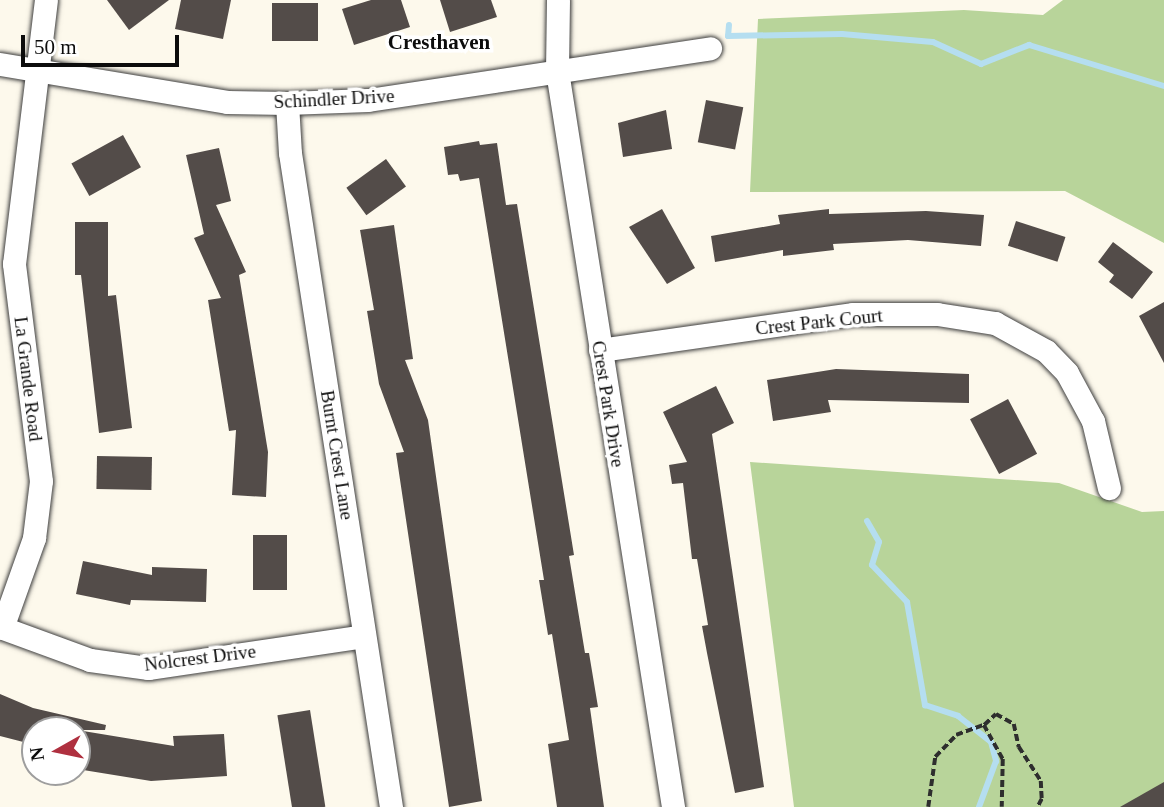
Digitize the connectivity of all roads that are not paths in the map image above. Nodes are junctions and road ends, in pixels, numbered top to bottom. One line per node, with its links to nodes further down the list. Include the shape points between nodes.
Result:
1 (46, 0): 5 (street, La Grande Road)
2 (558, 0): 6 (street, Crest Park Drive)
3 (710, 48): 6 (street, Schindler Drive)
4 (0, 64): 5 (street, Schindler Drive)
5 (35, 69): 7 (street, Schindler Drive, via 227,102); 10 (street, La Grande Road, via 14,264 41,481 34,538)
6 (557, 71): 7 (street, Schindler Drive, via 368,100); 8 (street, Crest Park Drive)
7 (286, 103): 11 (street, Burnt Crest Lane)
8 (600, 350): 9 (street, Crest Park Court, via 853,314 937,314 995,323 1046,351 1067,373 1093,421); 13 (street, Crest Park Drive)
9 (1109, 488)
10 (1, 627): 11 (street, Nolcrest Drive, via 90,660 148,668)
11 (364, 636): 12 (street, Burnt Crest Lane)
12 (391, 807)
13 (673, 807)

